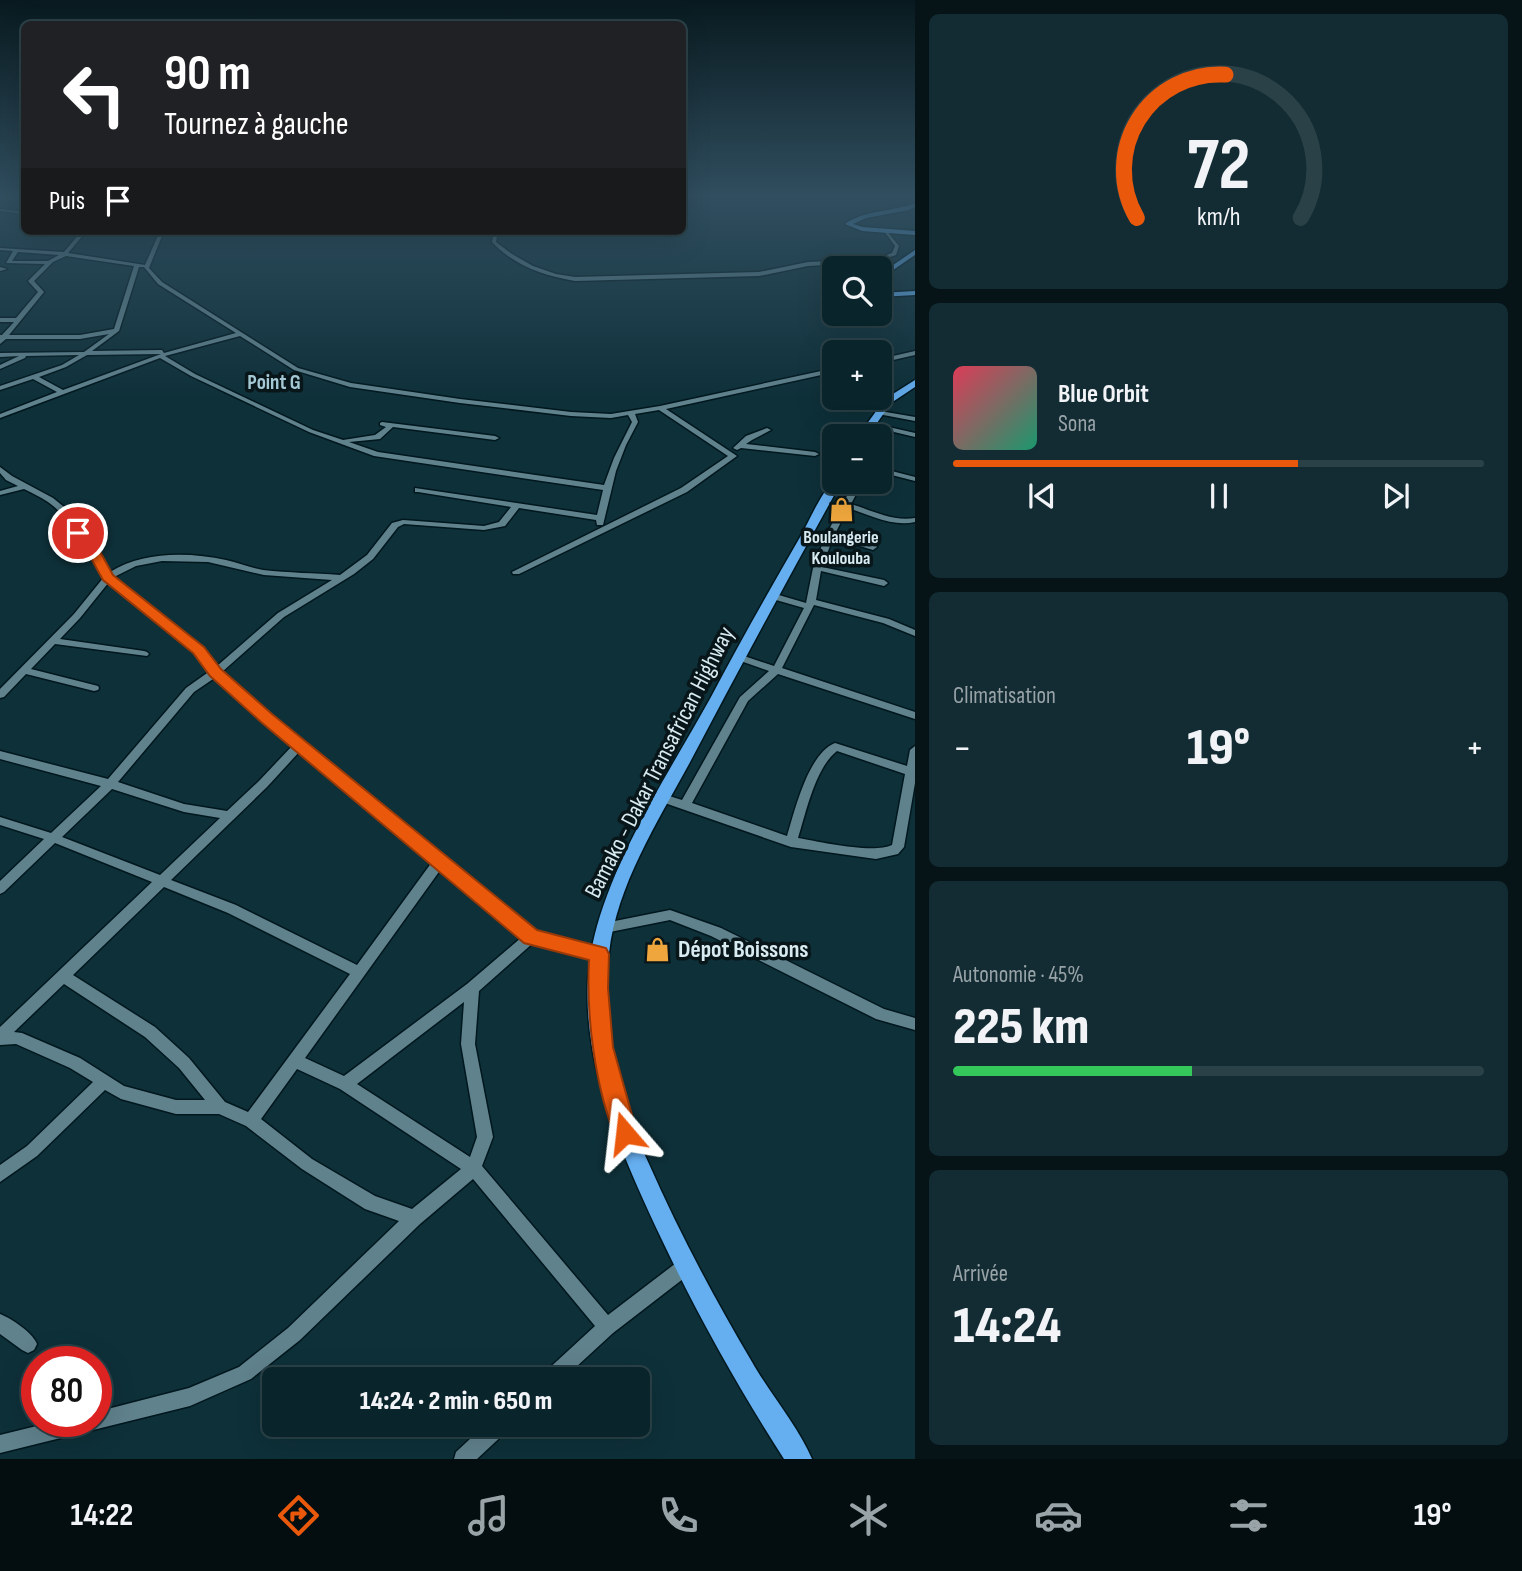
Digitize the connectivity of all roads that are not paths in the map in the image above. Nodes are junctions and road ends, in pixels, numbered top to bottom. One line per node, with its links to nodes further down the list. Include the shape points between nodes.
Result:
1 (47, 264): 10 (street, via 31,281 41,292)
2 (126, 264): 6 (street)
3 (531, 264): 4 (street, via 575,279 758,274)
4 (808, 264)
5 (146, 265): 6 (street); 12 (street, via 160,283)
6 (137, 266): 11 (street)
7 (915, 293): 8 (highway)
8 (892, 294)
9 (0, 320): 10 (street)
10 (19, 320): 13 (street)
11 (117, 331): 13 (street); 14 (street)
12 (240, 334): 15 (street); 29 (street, via 296,369 350,385 571,414)
13 (2, 339)
14 (86, 352): 15 (street); 18 (street); 23 (street, via 64,366)
15 (174, 352): 19 (street)
16 (915, 353): 20 (street)
17 (0, 355): 18 (street)
18 (27, 355): 21 (street)
19 (160, 356): 26 (street); 39 (street)
20 (892, 358)
21 (0, 367)
22 (822, 373): 27 (street)
23 (33, 376): 25 (street); 26 (street)
24 (913, 385): 28 (highway, via 888,401)
25 (2, 386)
26 (62, 392): 30 (street)
27 (660, 408): 29 (street); 41 (street)
28 (880, 413): 31 (street); 33 (highway)
29 (631, 414): 47 (street, via 635,422)
30 (0, 416)
31 (915, 419)
32 (382, 424): 34 (street)
33 (872, 424)
34 (392, 425): 38 (street); 39 (street, via 377,437)
35 (767, 430): 40 (street)
36 (892, 430): 37 (street)
37 (915, 435)
38 (495, 438)
39 (338, 440): 47 (street, via 377,454)
40 (742, 446): 41 (street); 42 (street)
41 (728, 451): 56 (street, via 733,456 727,462 684,490)
42 (815, 454)
43 (0, 469): 46 (street)
44 (892, 473): 45 (street)
45 (915, 479)
46 (23, 486): 49 (street); 61 (street, via 66,513)
47 (607, 488): 54 (street)
48 (418, 490): 52 (street)
49 (0, 493)
50 (829, 494): 64 (highway, Bamako - Dakar Transafrican Highway)
51 (851, 494): 53 (street)
52 (517, 505): 54 (street); 62 (street, via 502,524 484,528 395,525 370,558)
53 (845, 505): 55 (street, via 895,520); 57 (street)
54 (600, 518): 56 (street)
55 (915, 520)
56 (599, 533): 60 (street)
57 (830, 535): 58 (street); 59 (street)
58 (873, 547)
59 (817, 568): 63 (street); 65 (street)
60 (516, 572)
61 (108, 577): 62 (street, via 139,561 168,558); 67 (street); 72 (street, via 198,650)
62 (342, 578): 72 (street, via 281,615)
63 (884, 583)
64 (772, 596): 65 (street); 69 (highway, Bamako - Dakar Transafrican Highway)
65 (810, 604): 66 (street, via 886,621); 70 (street)
66 (915, 634)
67 (52, 641): 68 (street); 71 (street)
68 (144, 654)
69 (738, 657): 70 (street); 81 (highway, Bamako - Dakar Transafrican Highway)
70 (777, 669): 75 (street); 82 (street, via 744,699)
71 (26, 671): 73 (street); 74 (street)
72 (216, 672): 76 (street); 80 (street, via 190,690)
73 (94, 688)
74 (0, 695)
75 (915, 716)
76 (299, 744): 83 (street); 87 (street)
77 (915, 750): 79 (street)
78 (0, 755): 80 (street)
79 (910, 771): 86 (street, via 835,747 829,749 814,775); 86 (street, via 894,851 876,854)
80 (110, 783): 83 (street, via 184,808); 85 (street)
81 (663, 798): 82 (street); 90 (highway, Bamako - Dakar Transafrican Highway, via 622,879)
82 (685, 806): 86 (street)
83 (230, 816): 88 (street)
84 (0, 821): 85 (street)
85 (54, 838): 88 (street); 89 (street)
86 (791, 842)
87 (439, 861): 91 (street); 93 (street)
88 (161, 882): 93 (street, via 232,909); 94 (street)
89 (0, 890)
90 (605, 928): 92 (highway, Bamako - Dakar Transafrican Highway); 96 (street, via 670,915 716,932 881,1015)
91 (531, 937): 92 (street); 95 (street)
92 (599, 954): 106 (highway, Bamako - Dakar Transafrican Highway, via 599,1022 610,1084 639,1169)
93 (359, 973): 98 (street)
94 (63, 976): 97 (street); 101 (street, via 150,1032 184,1063)
95 (471, 988): 100 (street); 103 (street, via 468,1044 485,1138)
96 (915, 1024)
97 (0, 1037): 99 (street, via 17,1038)
98 (295, 1061): 100 (street); 102 (street)
99 (104, 1081): 101 (street, via 121,1091 176,1107); 104 (street, via 32,1151)
100 (345, 1084): 103 (street)
101 (220, 1107): 102 (street)
102 (251, 1121): 105 (street, via 307,1164 371,1203)
103 (474, 1168): 105 (street); 108 (street)
104 (0, 1174)
105 (414, 1218): 111 (street, via 294,1334 245,1373 190,1398)
106 (686, 1266): 108 (street); 116 (highway, Bamako - Dakar Transafrican Highway, via 720,1334)
107 (0, 1323): 109 (street)
108 (607, 1327): 110 (street)
109 (28, 1344)
110 (563, 1367)
111 (112, 1417)
112 (29, 1437): 114 (street)
113 (486, 1437): 115 (street)
114 (0, 1444)
115 (463, 1459)
116 (799, 1459)

